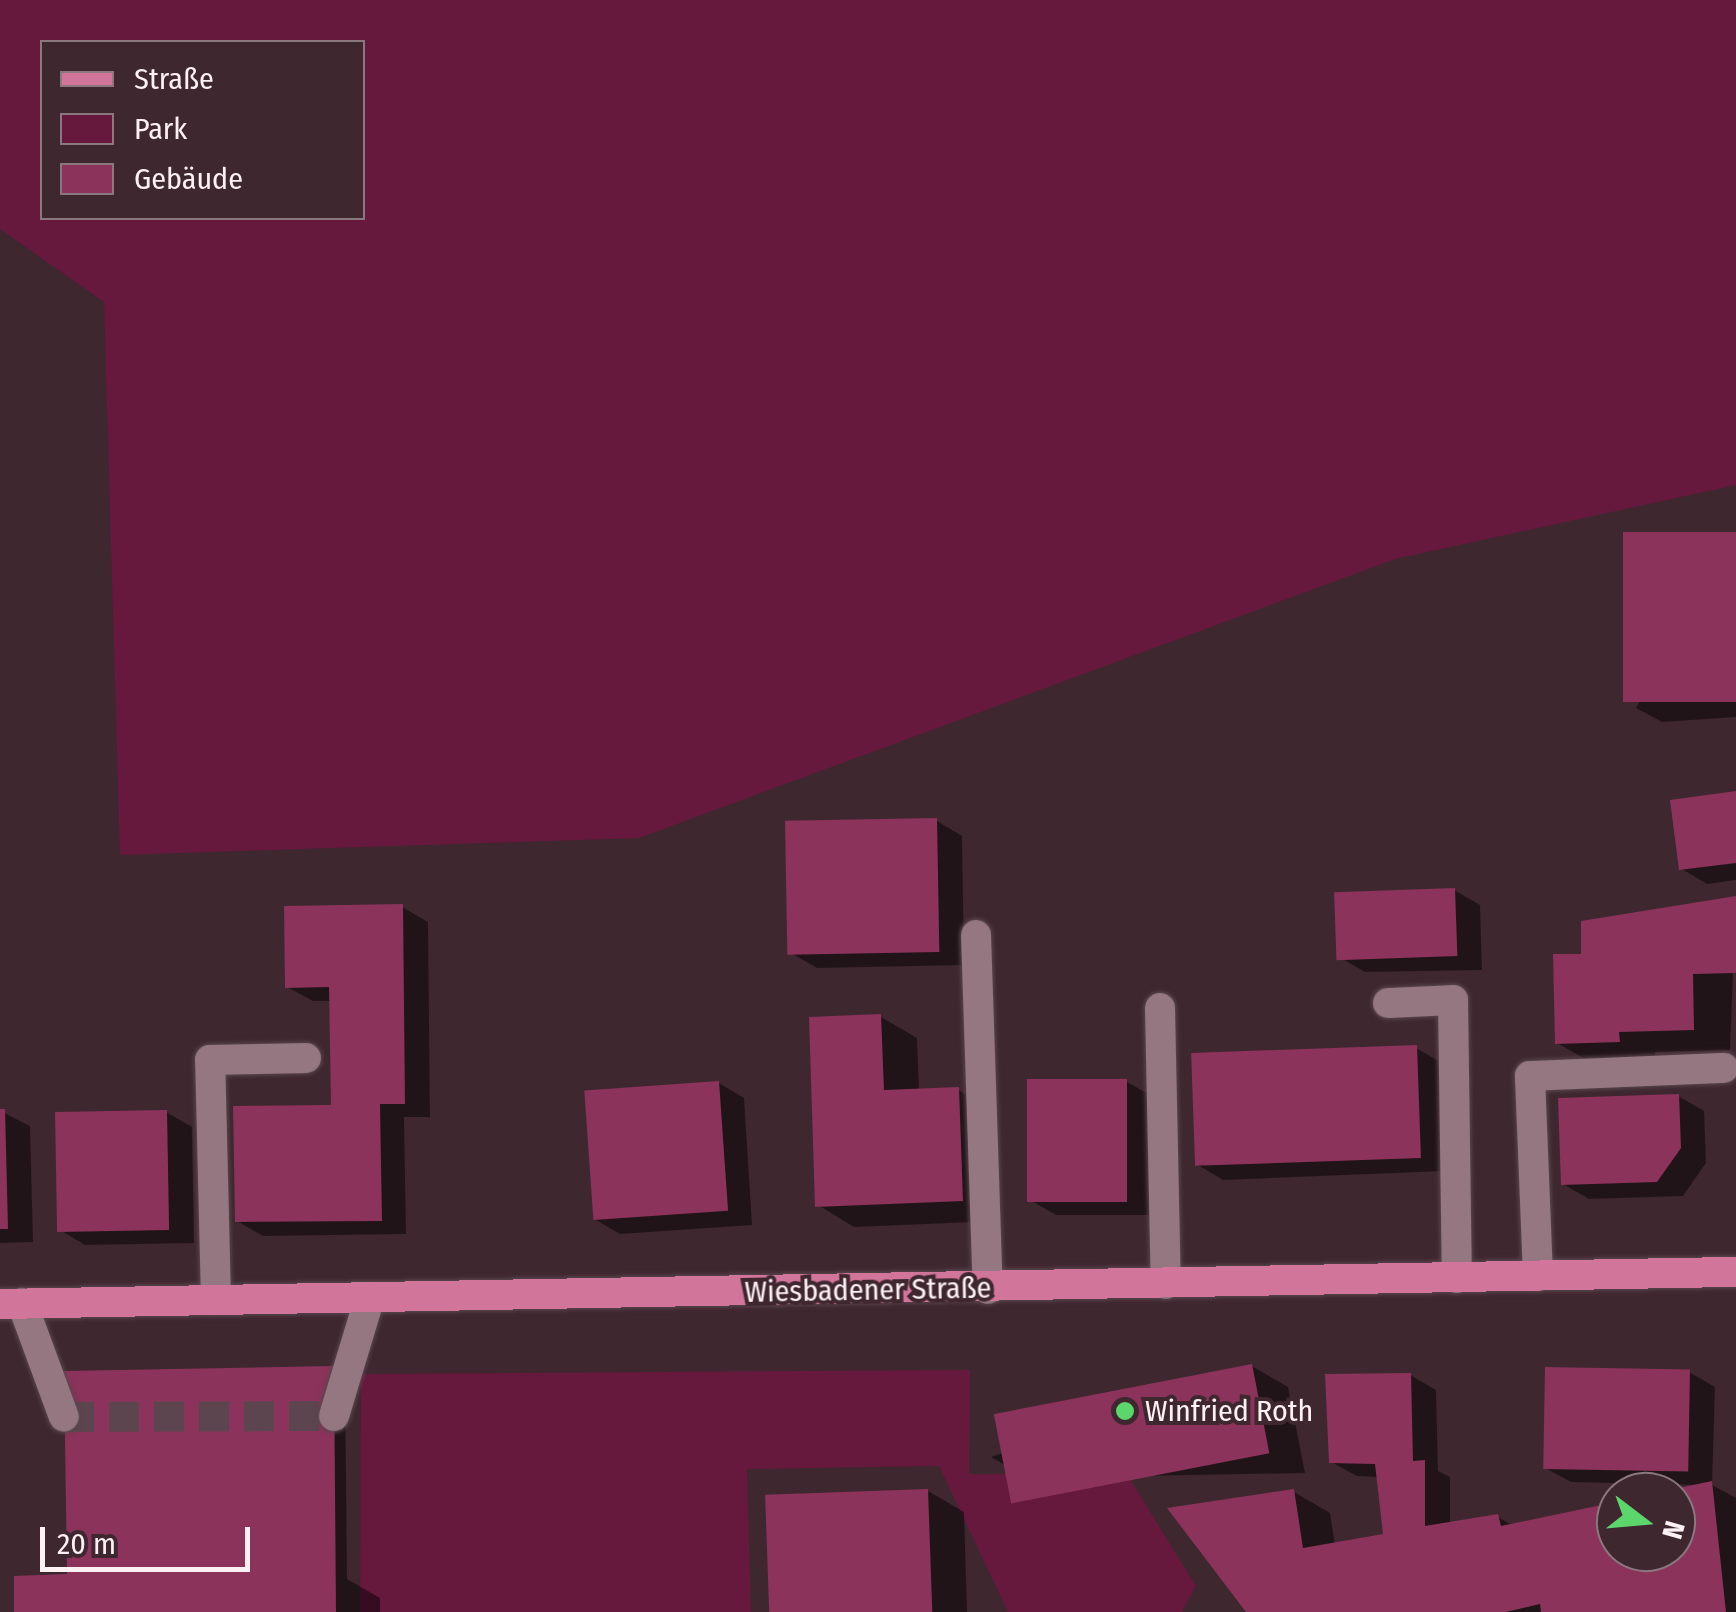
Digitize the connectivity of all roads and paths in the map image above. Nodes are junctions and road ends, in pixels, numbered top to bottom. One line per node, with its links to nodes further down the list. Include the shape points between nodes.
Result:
1 (976, 935): 10 (lane)
2 (1388, 1004): 8 (lane, via 1453,1000)
3 (1160, 1008): 9 (lane)
4 (306, 1058): 12 (lane, via 210,1060)
5 (1724, 1068): 7 (lane, via 1530,1076)
6 (1736, 1272): 7 (main road, Wiesbadener Straße)
7 (1538, 1276): 8 (main road, Wiesbadener Straße)
8 (1457, 1278): 9 (main road, Wiesbadener Straße)
9 (1166, 1284): 10 (main road, Wiesbadener Straße)
10 (988, 1289): 11 (main road, Wiesbadener Straße)
11 (370, 1298): 12 (main road, Wiesbadener Straße); 14 (lane)
12 (216, 1300): 13 (main road, Wiesbadener Straße)
13 (11, 1304): 15 (lane)
14 (334, 1416)
15 (64, 1417)

